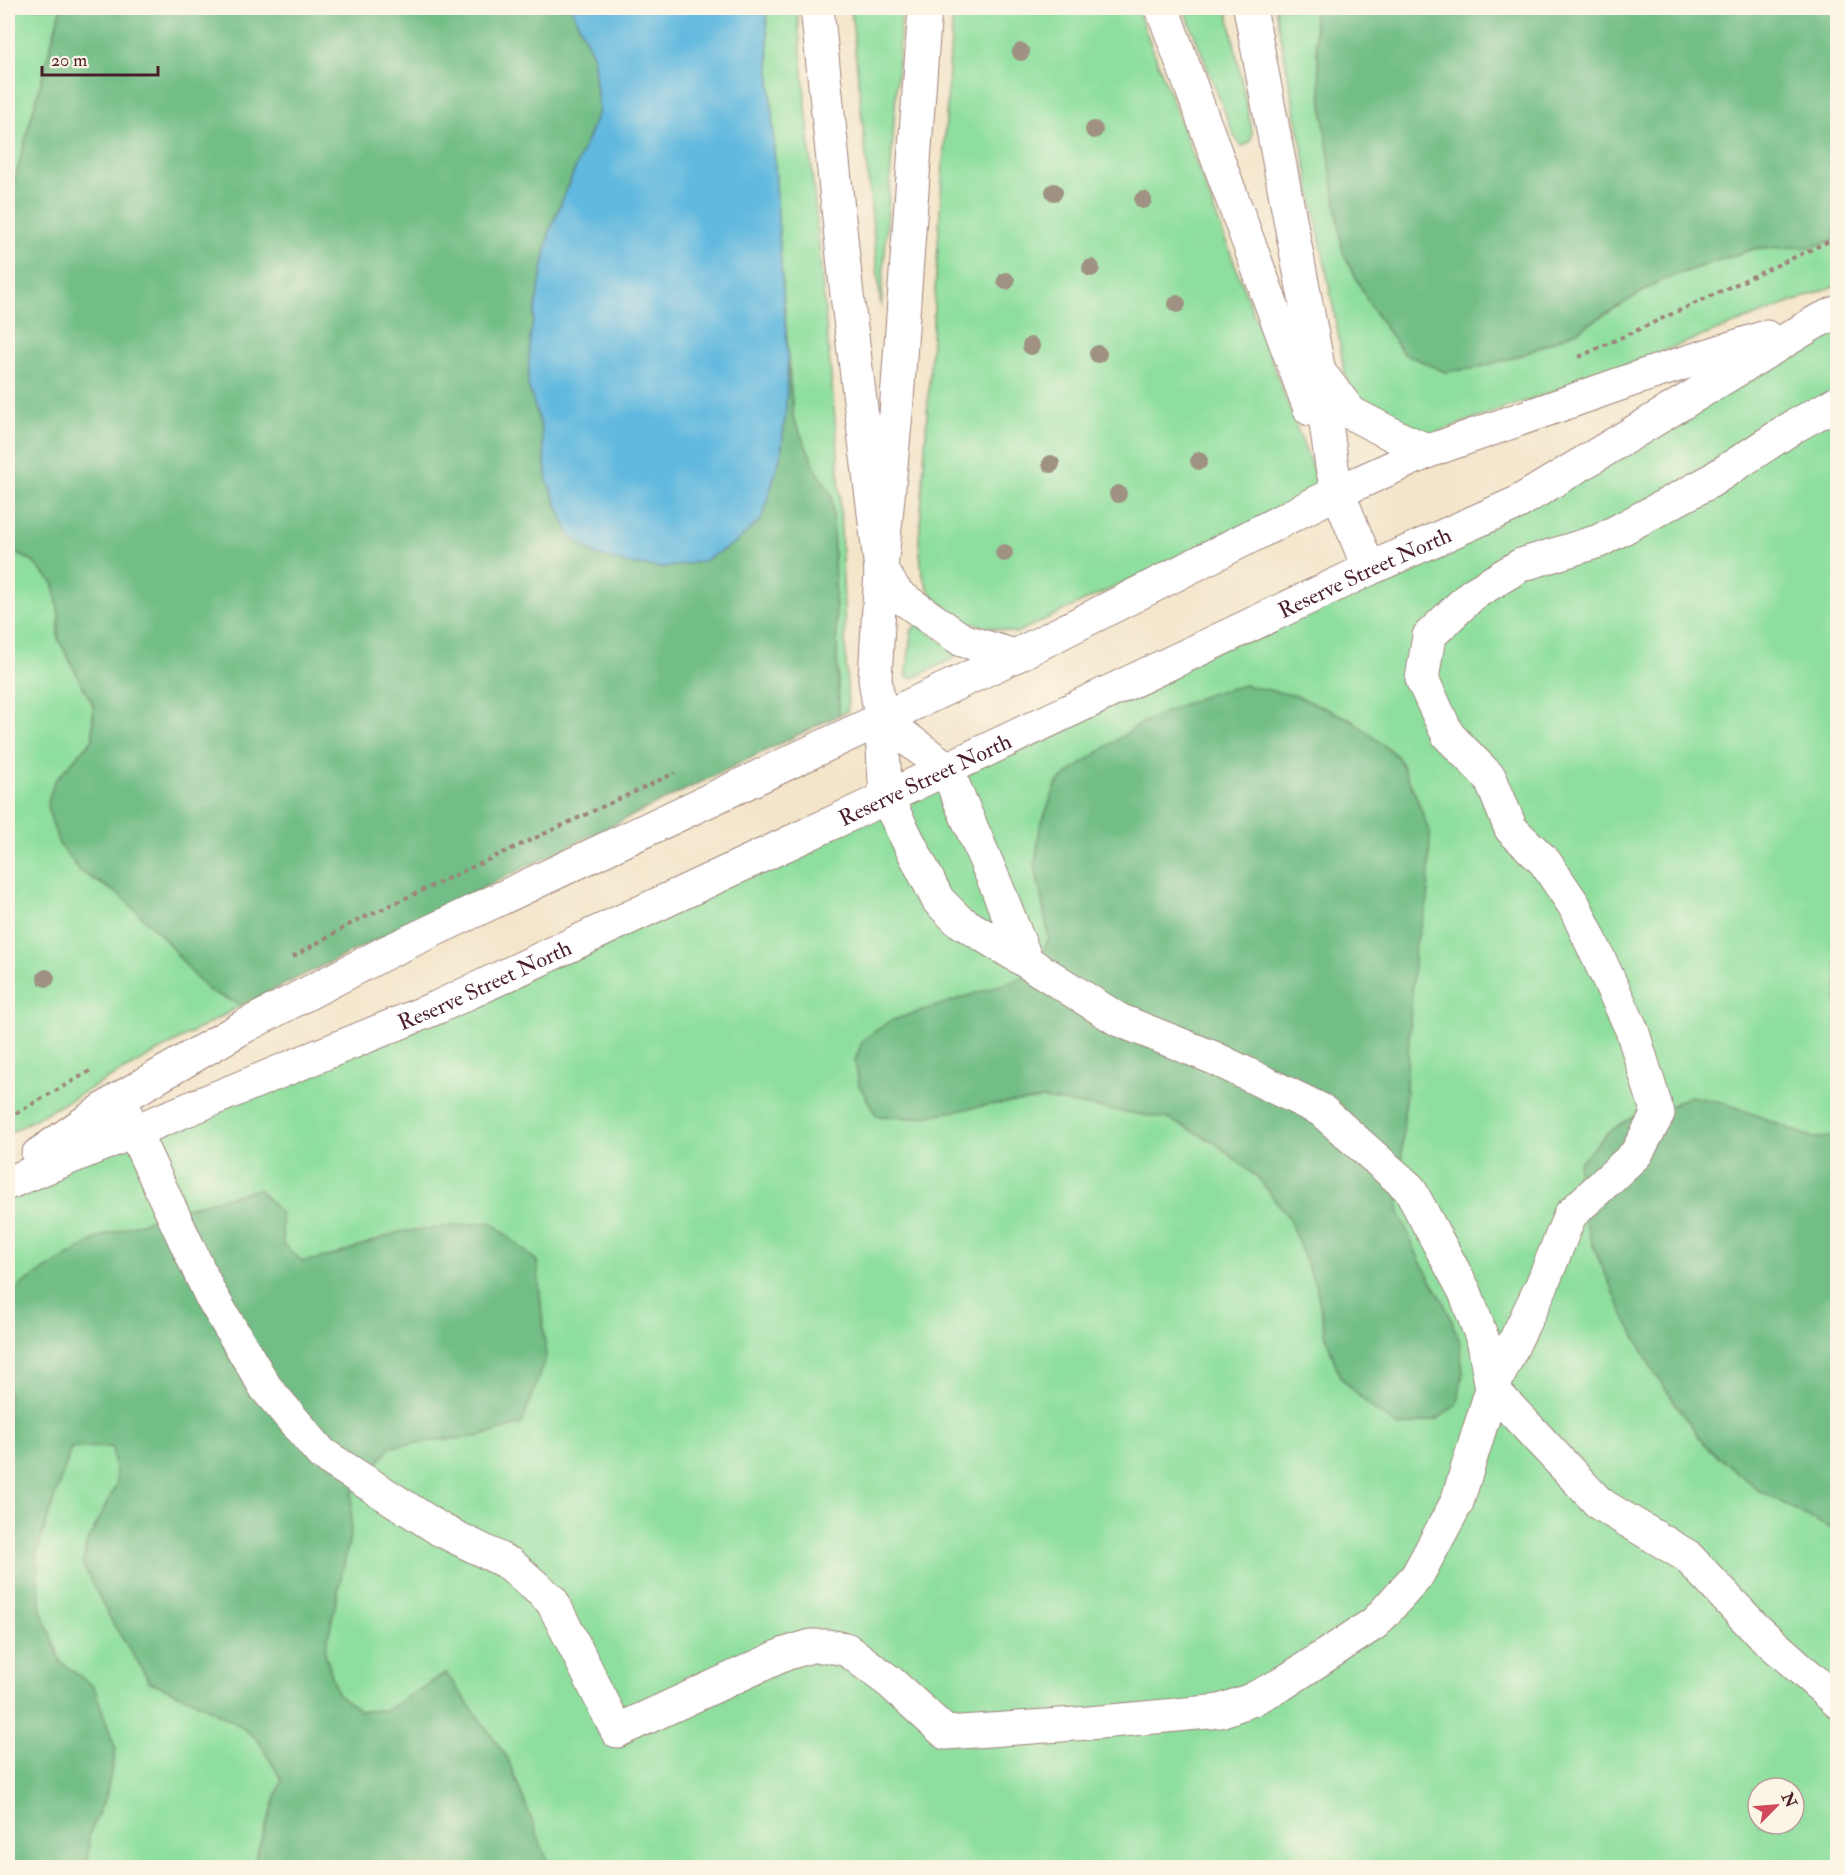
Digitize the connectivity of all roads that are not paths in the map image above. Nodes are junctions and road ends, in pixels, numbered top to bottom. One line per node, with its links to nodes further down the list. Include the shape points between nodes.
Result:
1 (817, 8): 11 (street)
2 (925, 8): 11 (street)
3 (1162, 8): 9 (street)
4 (1250, 8): 6 (street)
5 (1827, 317): 8 (street, Reserve Street North); 10 (street, Reserve Street North, via 1517,502)
6 (1319, 372): 8 (street, via 1351,413); 9 (street)
7 (1838, 402): 21 (street, via 1709,482 1599,541 1521,565 1473,594 1429,636 1422,680 1448,735 1490,778 1511,829 1545,862 1574,905 1632,1030 1658,1114 1636,1154 1570,1215 1542,1285)
8 (1429, 451): 9 (street, Reserve Street North)
9 (1335, 479): 10 (street); 12 (street, Reserve Street North)
10 (1369, 569): 14 (street, Reserve Street North)
11 (881, 570): 12 (street, via 898,594 962,640); 13 (street, via 875,679)
12 (1015, 656): 13 (street, Reserve Street North)
13 (881, 719): 14 (street); 15 (street); 17 (street, Reserve Street North, via 385,953 245,1026)
14 (946, 768): 15 (street, Reserve Street North); 16 (street)
15 (886, 797): 16 (street, via 938,900 958,920); 18 (street, Reserve Street North, via 438,1007)
16 (1027, 962): 21 (street, via 1119,1020 1214,1058 1321,1110 1409,1188 1465,1292 1484,1343)
17 (119, 1100): 18 (street); 19 (street, Reserve Street North)
18 (133, 1131): 20 (street, Reserve Street North); 21 (street, via 210,1294 266,1388 322,1454 441,1530 510,1564 552,1602 617,1731 785,1654 811,1646 846,1649 890,1682 946,1733 1188,1715 1220,1711 1251,1700 1375,1623 1417,1576 1457,1502)
19 (8, 1176)
20 (8, 1183)
21 (1492, 1389): 22 (street, via 1600,1504 1687,1556 1755,1628)
22 (1838, 1702)

